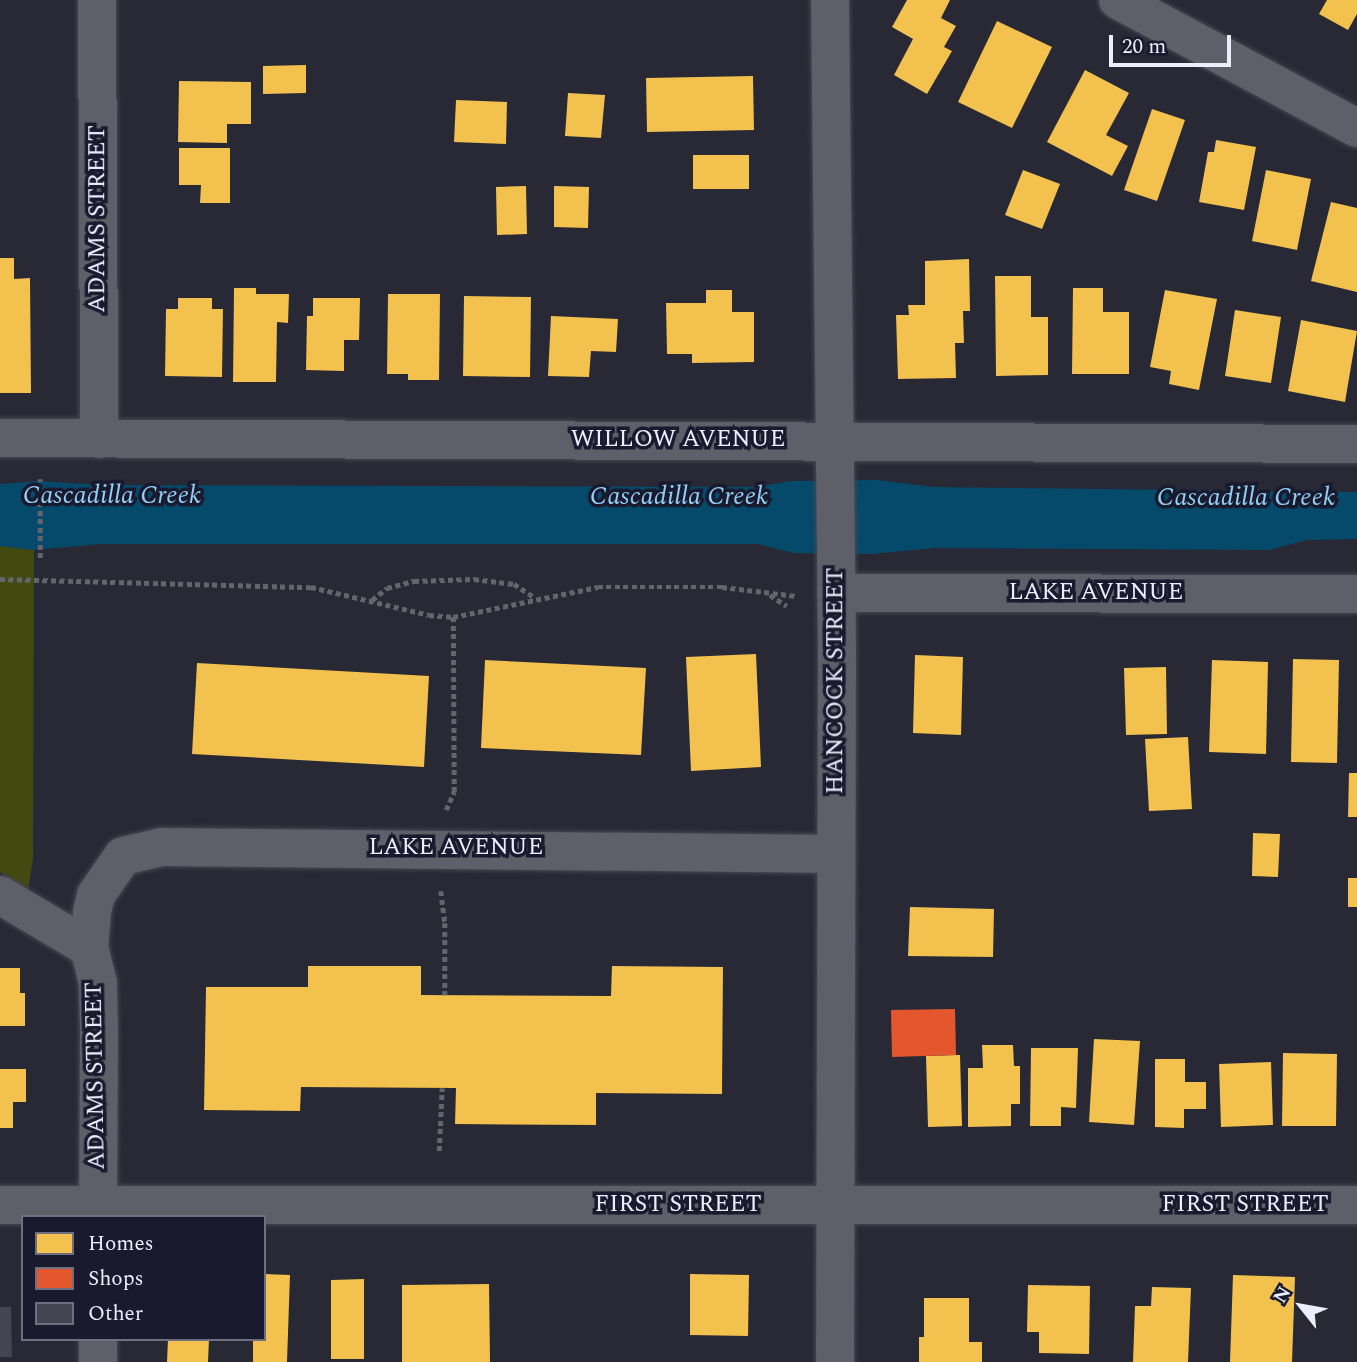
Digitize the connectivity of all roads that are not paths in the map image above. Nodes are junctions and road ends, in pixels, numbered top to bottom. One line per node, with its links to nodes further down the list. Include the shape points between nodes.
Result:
1 (97, 0): 6 (street, ADAMS STREET)
2 (830, 0): 8 (street, HANCOCK STREET)
3 (1118, 0): 4 (street)
4 (1357, 128)
5 (0, 438): 6 (street, WILLOW AVENUE)
6 (99, 439): 8 (street, WILLOW AVENUE)
7 (1357, 444): 8 (street, WILLOW AVENUE)
8 (834, 457): 9 (street, HANCOCK STREET)
9 (835, 580): 10 (street, LAKE AVENUE); 11 (street, HANCOCK STREET)
10 (1357, 594)
11 (836, 854): 13 (street, LAKE AVENUE, via 161,847 123,856); 16 (street, HANCOCK STREET)
12 (0, 895): 14 (street)
13 (96, 895): 14 (street, ADAMS STREET)
14 (89, 947): 18 (street, ADAMS STREET, via 98,983)
15 (0, 1205): 18 (street, FIRST STREET)
16 (835, 1205): 17 (street, FIRST STREET); 18 (street, FIRST STREET); 21 (street, HANCOCK STREET)
17 (1357, 1205)
18 (98, 1211)
19 (98, 1341): 20 (street)
20 (98, 1362)
21 (835, 1362)

